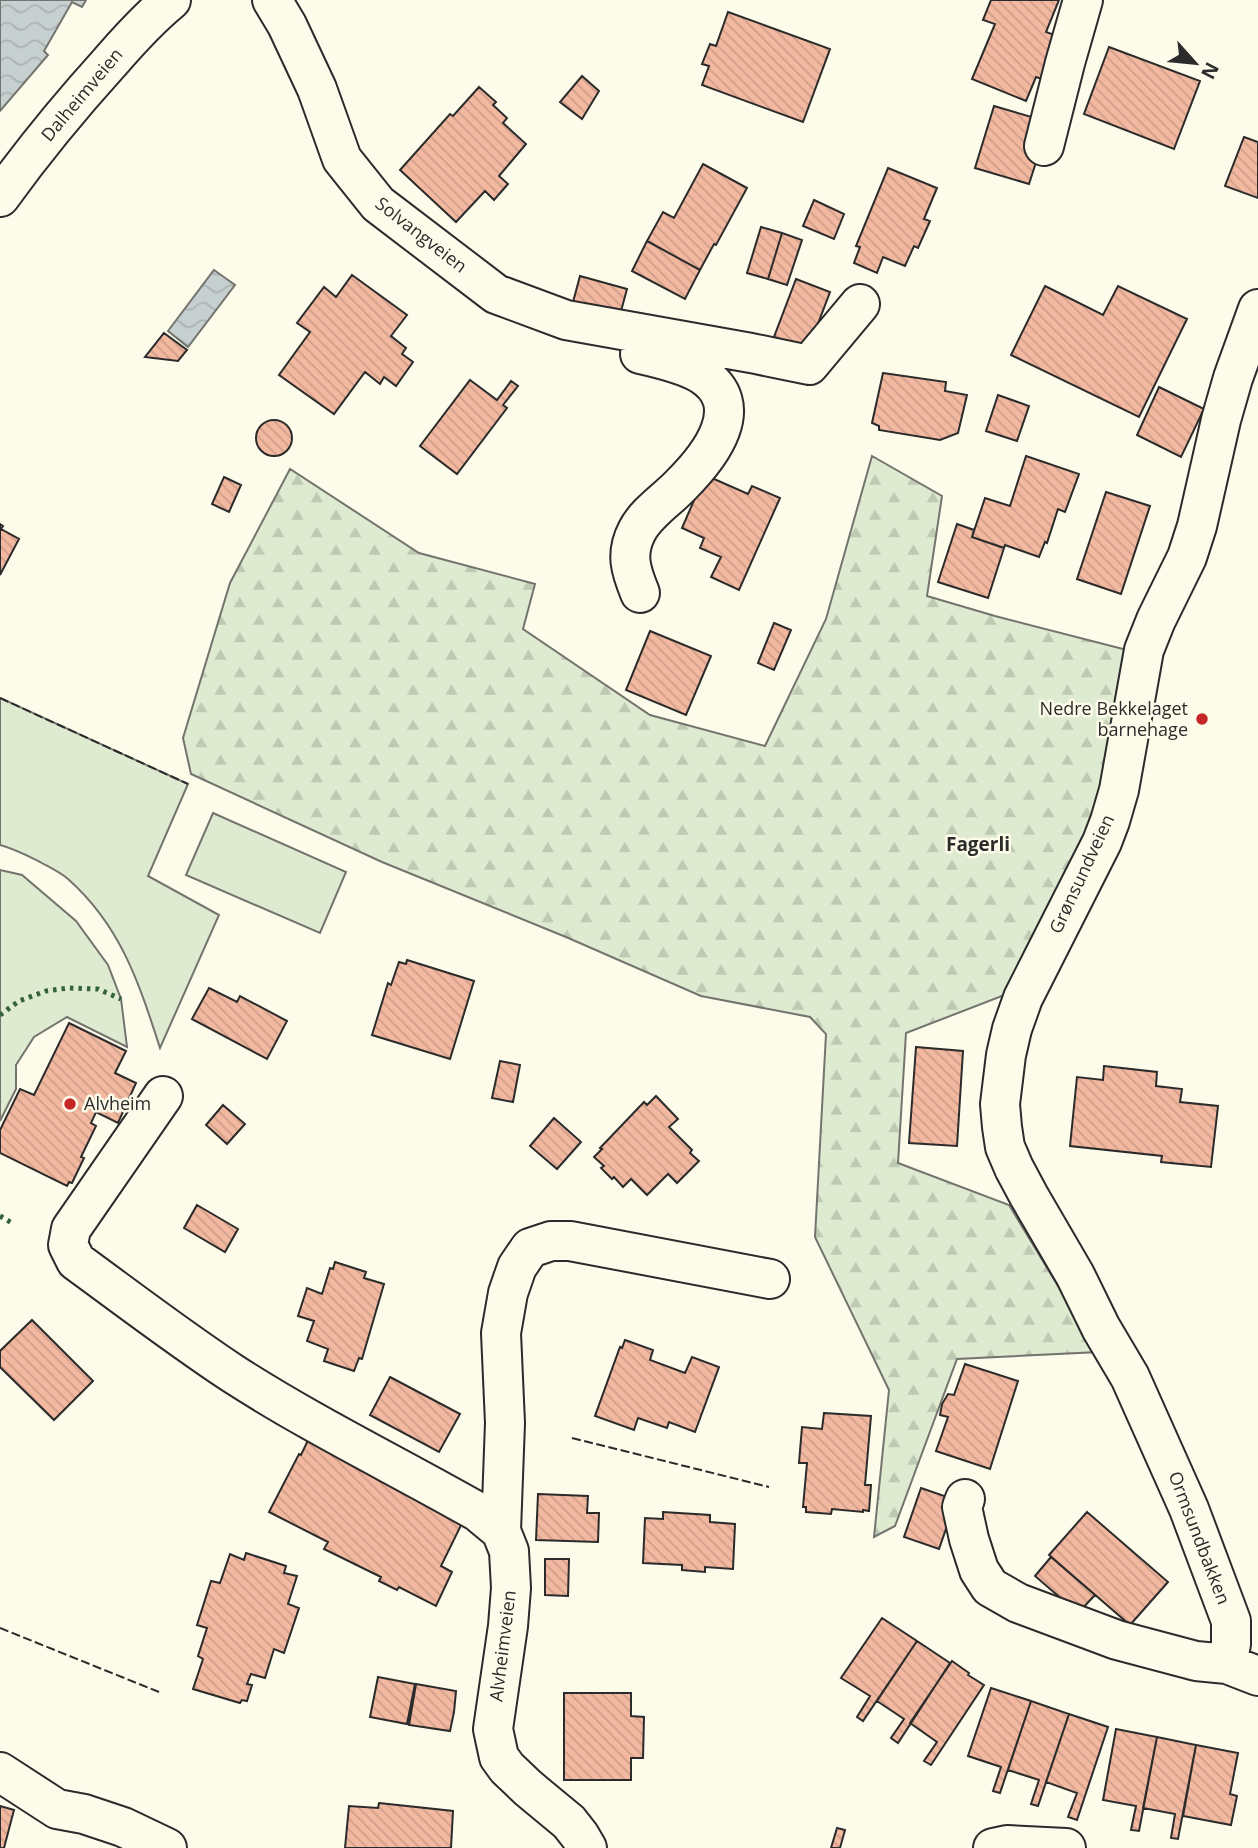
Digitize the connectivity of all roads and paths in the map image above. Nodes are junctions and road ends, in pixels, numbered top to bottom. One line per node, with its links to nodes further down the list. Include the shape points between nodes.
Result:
1 (171, 0): 5 (street, Dalheimveien, via 93,81)
2 (1083, 0): 4 (street)
3 (280, 13): 8 (street, Solvangveien, via 317,89 342,159 378,204 496,294)
4 (1044, 146)
5 (0, 197)
6 (860, 304): 8 (street, Solvangveien, via 809,365)
7 (1258, 310): 12 (street, Grønsundveien, via 1224,409 1187,557 1144,649 1110,821 1023,998 1002,1082 1002,1127 1014,1168)
8 (566, 320): 9 (street, Solvangveien, via 593,340 699,373 715,385 722,398 724,419 706,456 637,531 630,554)
9 (640, 593)
10 (163, 1096): 14 (street, via 71,1230 68,1245 76,1261 233,1373 478,1512)
11 (770, 1279): 14 (street, Alvheimveien, via 570,1241 525,1243 508,1293 501,1333 505,1423)
12 (1148, 1416): 15 (street, Ormsundbakken, via 1226,1606)
13 (965, 1499): 15 (street, via 962,1507 969,1539 990,1587 1018,1603 1117,1640)
14 (501, 1531): 18 (street, Alvheimveien, via 509,1550 511,1588 493,1729 495,1745 507,1768 569,1822)
15 (1243, 1670)
16 (0, 1772): 17 (street, via 57,1809 123,1827)
17 (167, 1848)
18 (587, 1848)
19 (993, 1848): 20 (street)
20 (1066, 1848)

